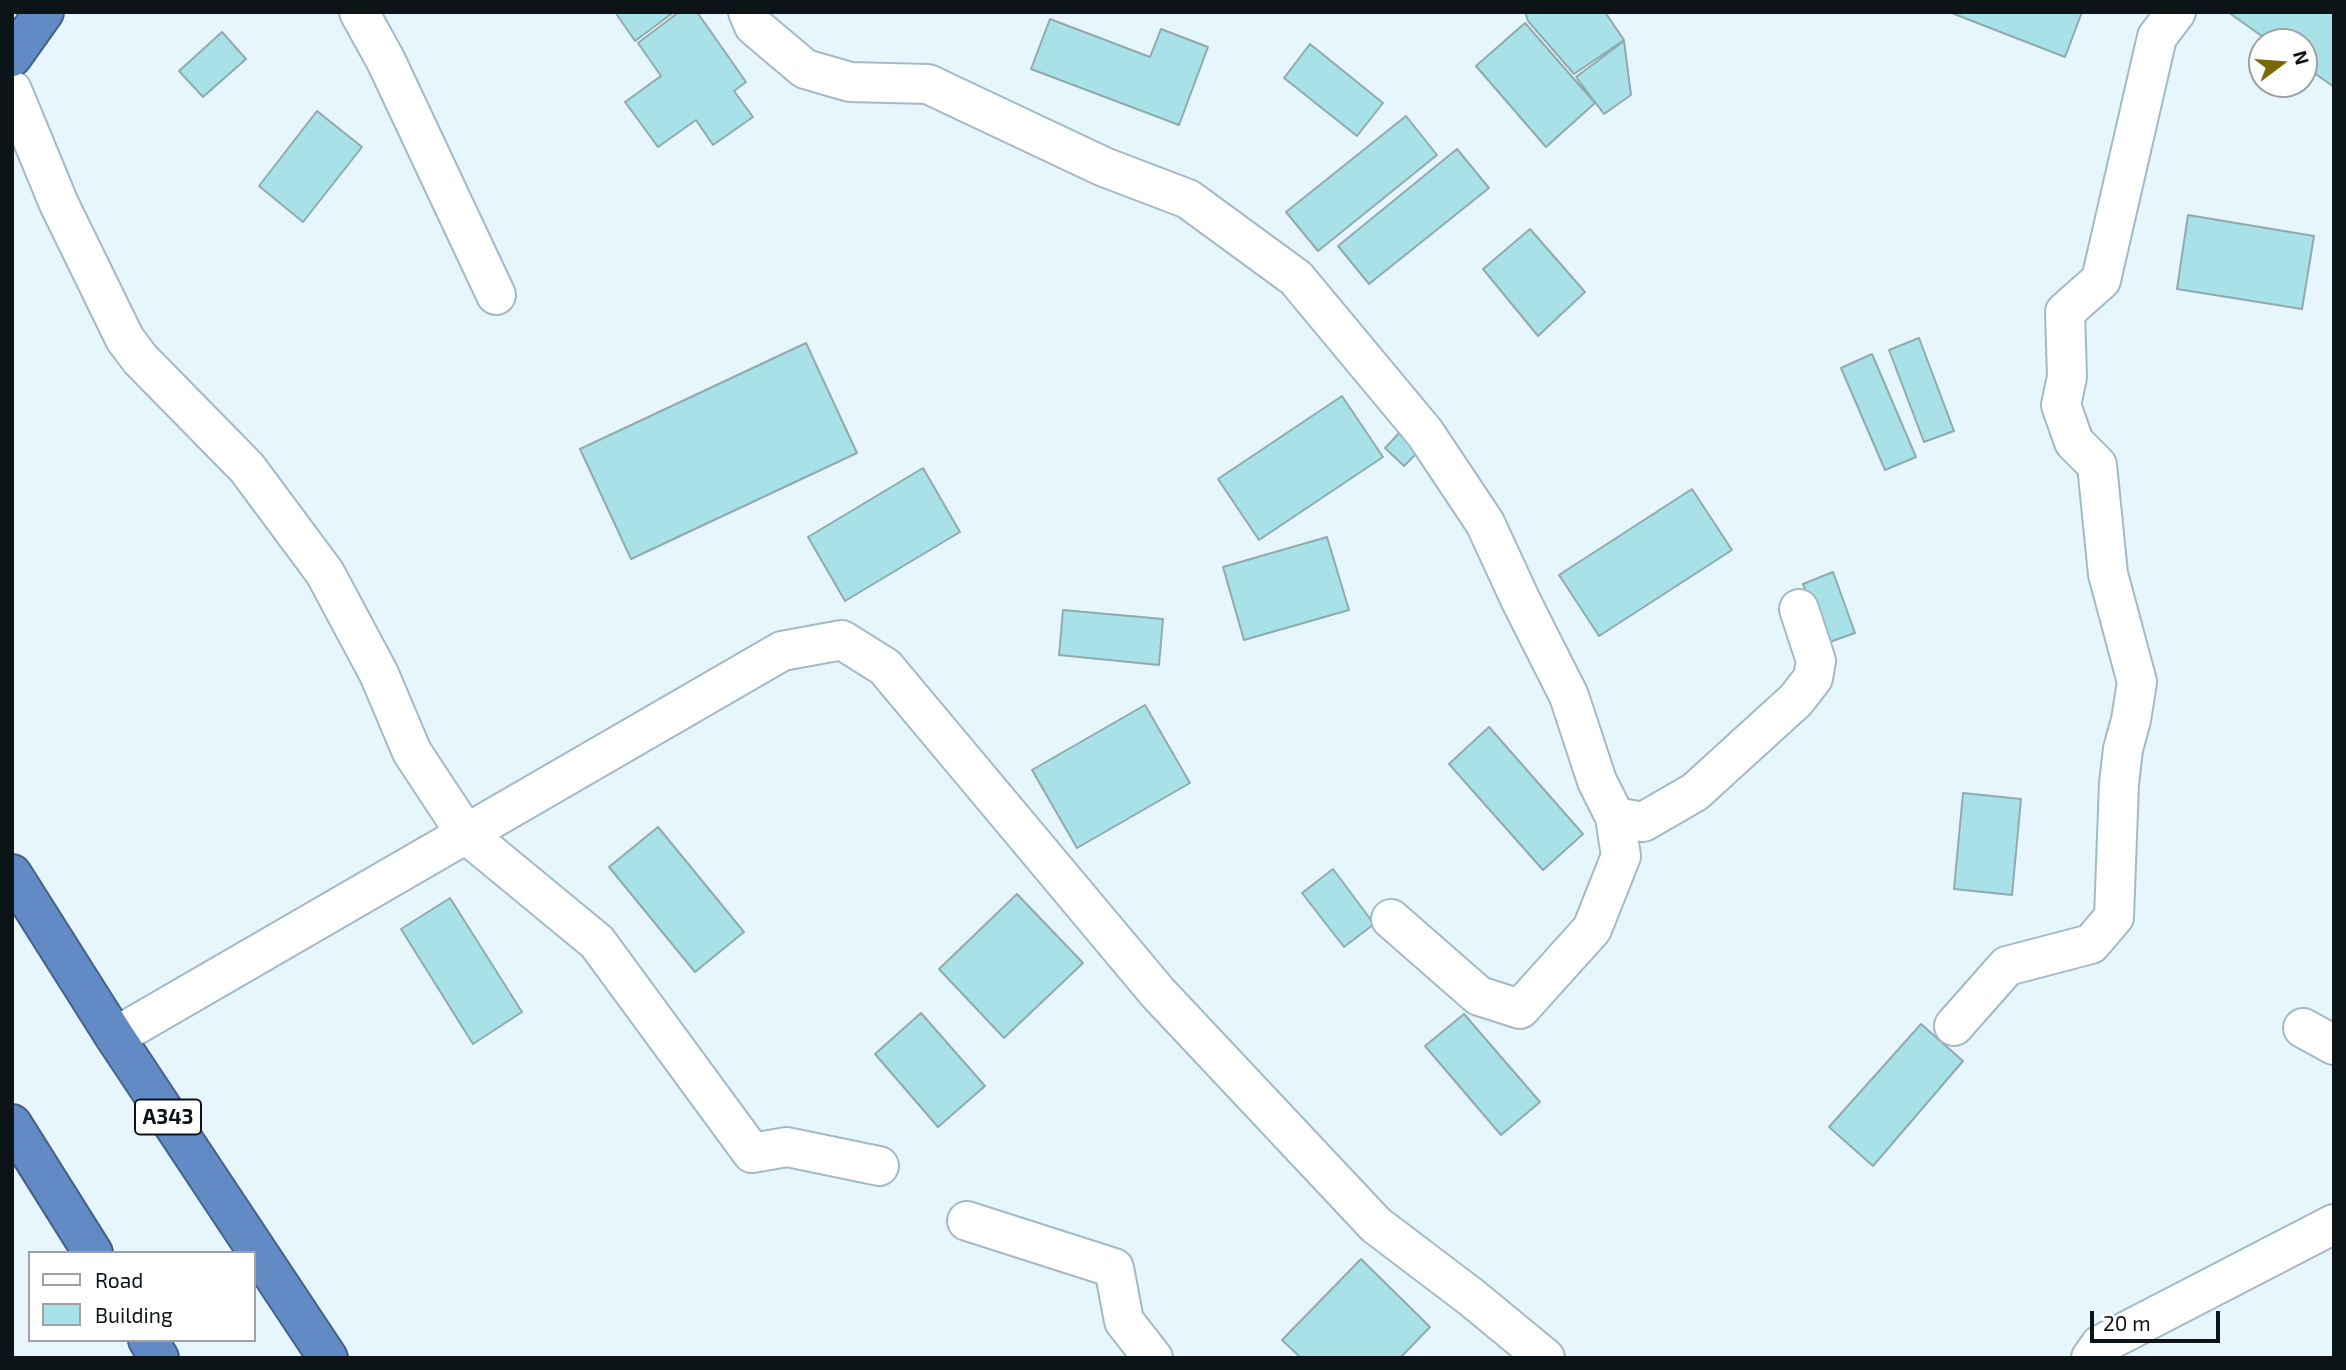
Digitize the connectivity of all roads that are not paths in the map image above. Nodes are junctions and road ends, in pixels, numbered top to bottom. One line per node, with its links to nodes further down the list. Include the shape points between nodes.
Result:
1 (44, 12): 5 (highway)
2 (359, 12): 7 (street)
3 (748, 12): 9 (street, via 754,26 805,69 849,82 928,84 1104,166 1188,199 1296,278 1424,433 1485,523 1569,696 1597,781)
4 (2176, 12): 13 (street, via 2157,37 2101,281 2065,312 2067,377 2061,404 2074,442 2096,465 2108,574 2137,682 2119,784 2114,917 2091,944 2007,965)
5 (12, 57)
6 (12, 90): 10 (street, via 59,204 125,339 247,468 325,573 379,674 412,752)
7 (496, 295)
8 (1800, 609): 9 (street, via 1816,662 1813,678 1796,700 1695,792 1643,822)
9 (1615, 817): 12 (street, via 1621,856 1592,929 1520,1009 1479,996)
10 (466, 834): 14 (street); 16 (street, via 597,942 752,1153 787,1147); 24 (street, via 782,650 842,640 885,667 1158,993 1376,1225)
11 (12, 874): 14 (highway, A343)
12 (1391, 919)
13 (1954, 1026)
14 (115, 1037): 22 (highway, A343)
15 (12, 1124): 19 (highway)
16 (879, 1166)
17 (967, 1221): 23 (street, via 1114,1268 1124,1321)
18 (2334, 1224): 25 (street, via 2100,1345)
19 (92, 1251)
20 (149, 1342): 21 (highway)
21 (159, 1358)
22 (328, 1358)
23 (1153, 1358)
24 (1545, 1358)
25 (2091, 1358)

